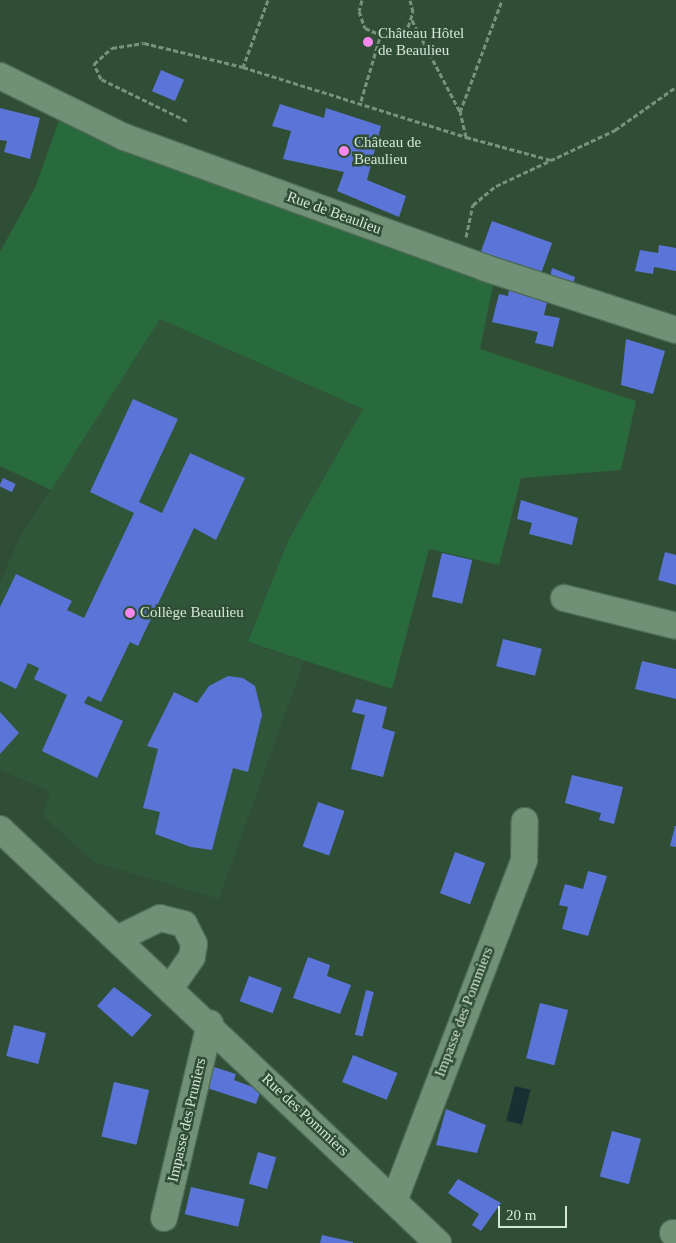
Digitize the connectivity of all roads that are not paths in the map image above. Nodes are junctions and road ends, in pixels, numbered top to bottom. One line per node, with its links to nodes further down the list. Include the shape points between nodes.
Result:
1 (0, 76): 2 (street, Rue de Beaulieu, via 124,138 460,259)
2 (676, 330)
3 (564, 598): 4 (street)
4 (676, 626)
5 (525, 821): 10 (street, Impasse des Pommiers, via 524,860)
6 (0, 829): 7 (street, Rue des Pommiers)
7 (117, 940): 8 (street, Rue des Pommiers); 8 (street, via 141,923 160,918 184,924 194,944 192,957)
8 (170, 989): 9 (street, Rue des Pommiers)
9 (210, 1023): 10 (street, Rue des Pommiers); 11 (street, Impasse des Pruniers)
10 (394, 1201): 12 (street, Rue des Pommiers)
11 (164, 1218)
12 (438, 1243)

